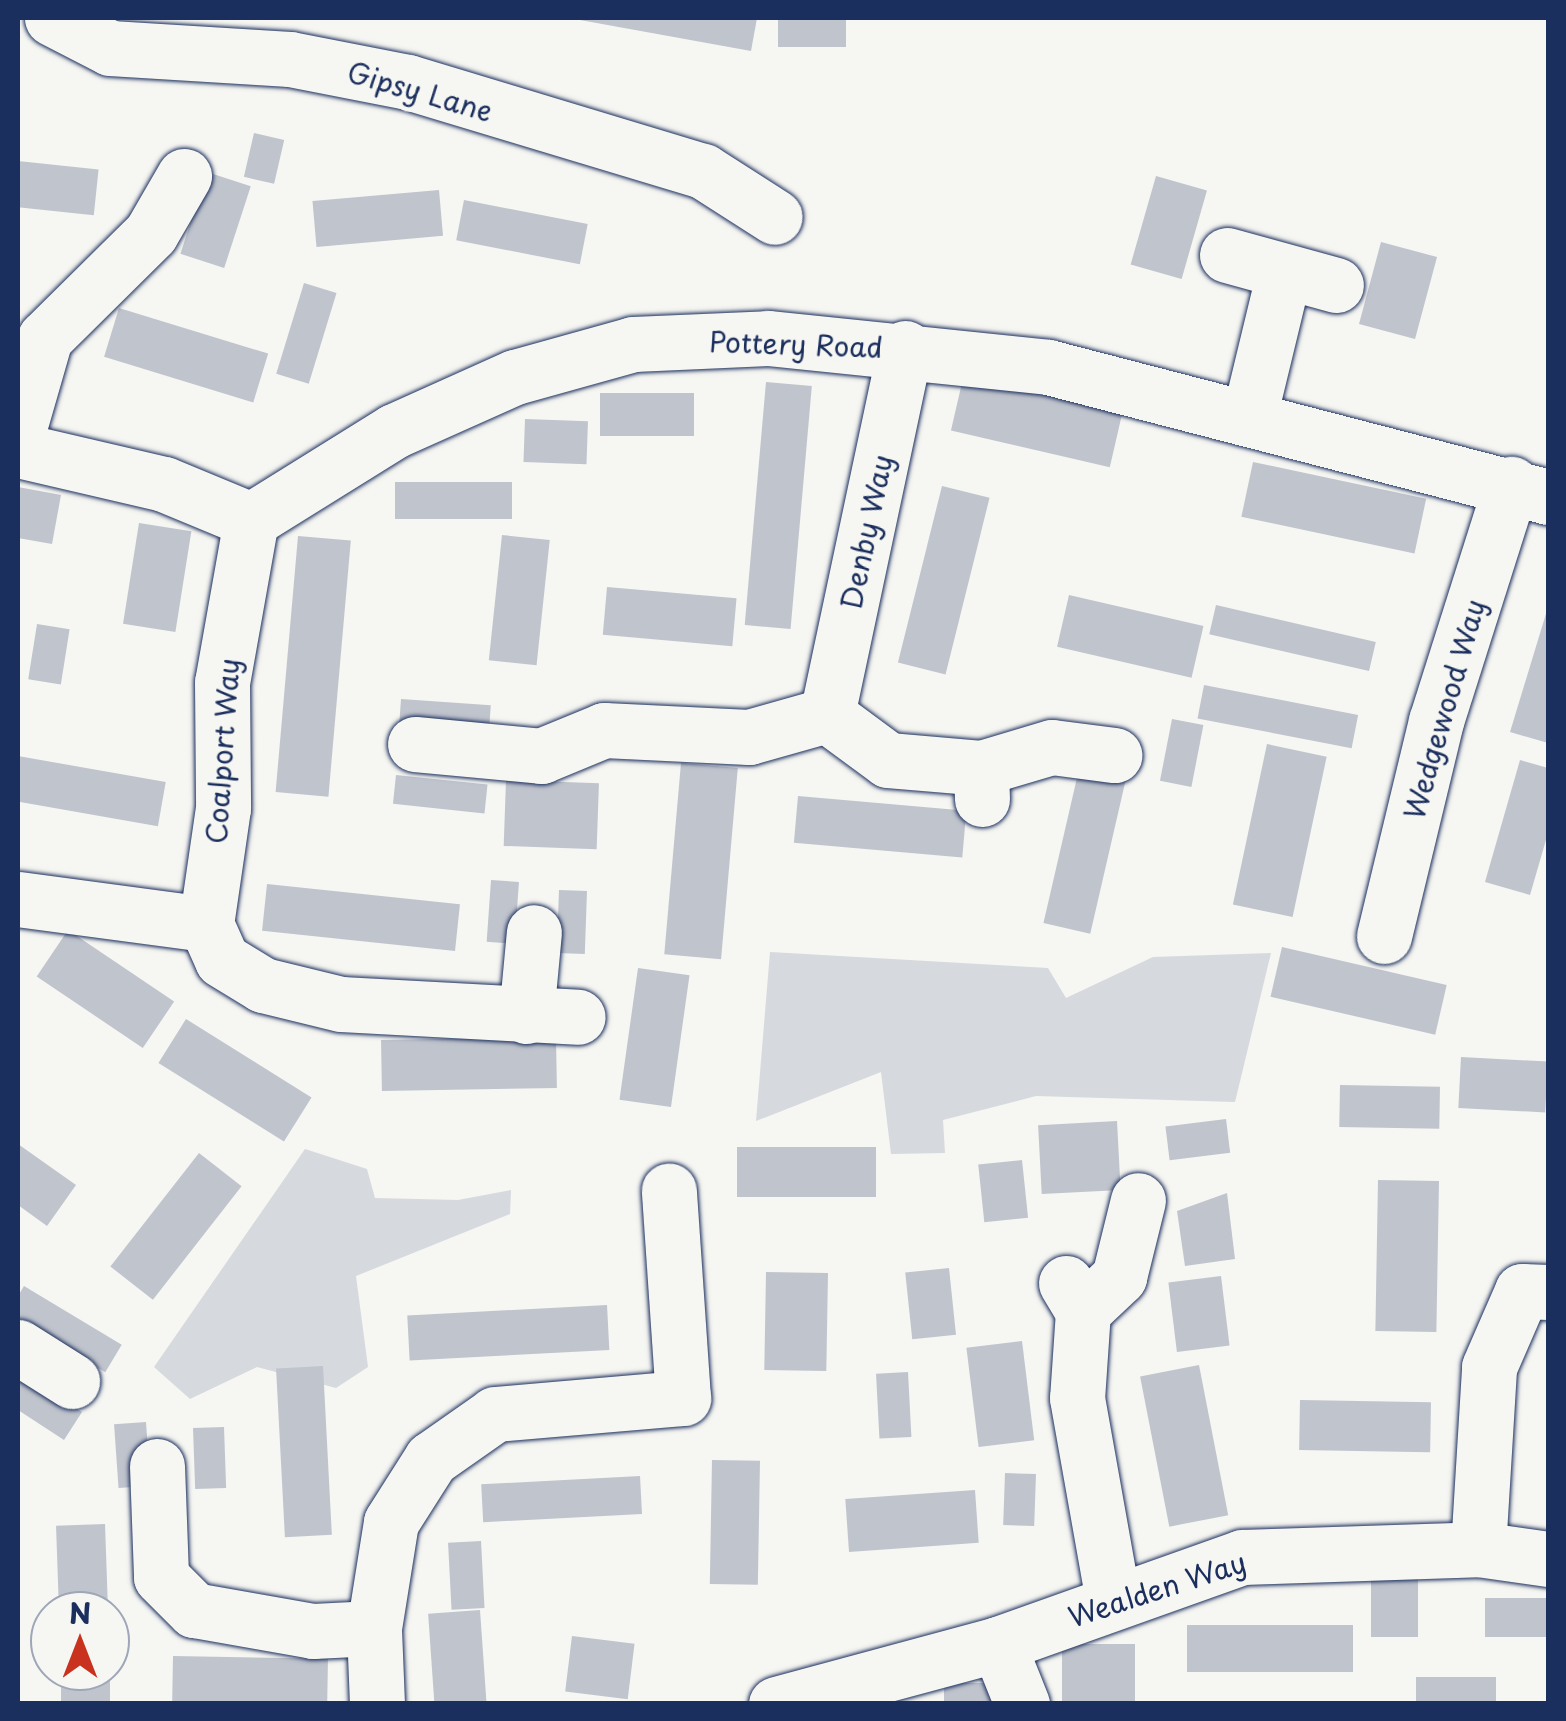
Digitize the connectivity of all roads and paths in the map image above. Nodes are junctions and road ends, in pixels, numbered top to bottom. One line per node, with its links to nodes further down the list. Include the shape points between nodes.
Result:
1 (52, 18): 3 (street, Gipsy Lane, via 110,48 290,59 408,82 703,171)
2 (184, 176): 7 (street, via 151,233)
3 (776, 217)
4 (1226, 255): 5 (street)
5 (1284, 272): 6 (street); 9 (street)
6 (1336, 285)
7 (48, 321): 10 (street)
8 (905, 348): 9 (street, Pottery Road, via 1048,367); 13 (street, Pottery Road, via 768,338 633,344 515,377 394,431); 14 (street, Denby Way)
9 (1250, 417): 12 (street, Pottery Road)
10 (18, 432)
11 (18, 450): 13 (street, via 164,484)
12 (1530, 491): 20 (street, Wedgewood Way, via 1436,721)
13 (251, 520): 18 (street, Coalport Way, via 222,682 222,808)
14 (827, 715): 15 (street, via 748,736 604,730 541,756); 16 (street, via 888,760 981,783 1052,747)
15 (415, 744)
16 (1114, 755)
17 (18, 899): 18 (street)
18 (206, 924): 19 (street, via 222,960 340,1021 418,1013 552,1016)
19 (534, 932)
20 (1384, 936)
21 (669, 1190): 30 (street, via 682,1398 495,1414 431,1459 391,1522)
22 (1138, 1200): 29 (street, via 1119,1277 1075,1297 1077,1398)
23 (1535, 1292): 27 (street, via 1490,1366)
24 (18, 1347): 25 (street)
25 (72, 1381)
26 (157, 1466): 30 (street, via 161,1576 194,1610 313,1631)
27 (1478, 1549): 28 (street, Wealden Way); 29 (street, Wealden Way, via 1242,1557)
28 (1548, 1560)
29 (1114, 1601): 31 (street, Wealden Way)
30 (374, 1628): 32 (street)
31 (998, 1644): 33 (street, Wealden Way); 34 (street)
32 (377, 1704)
33 (776, 1704)
34 (1022, 1704)

